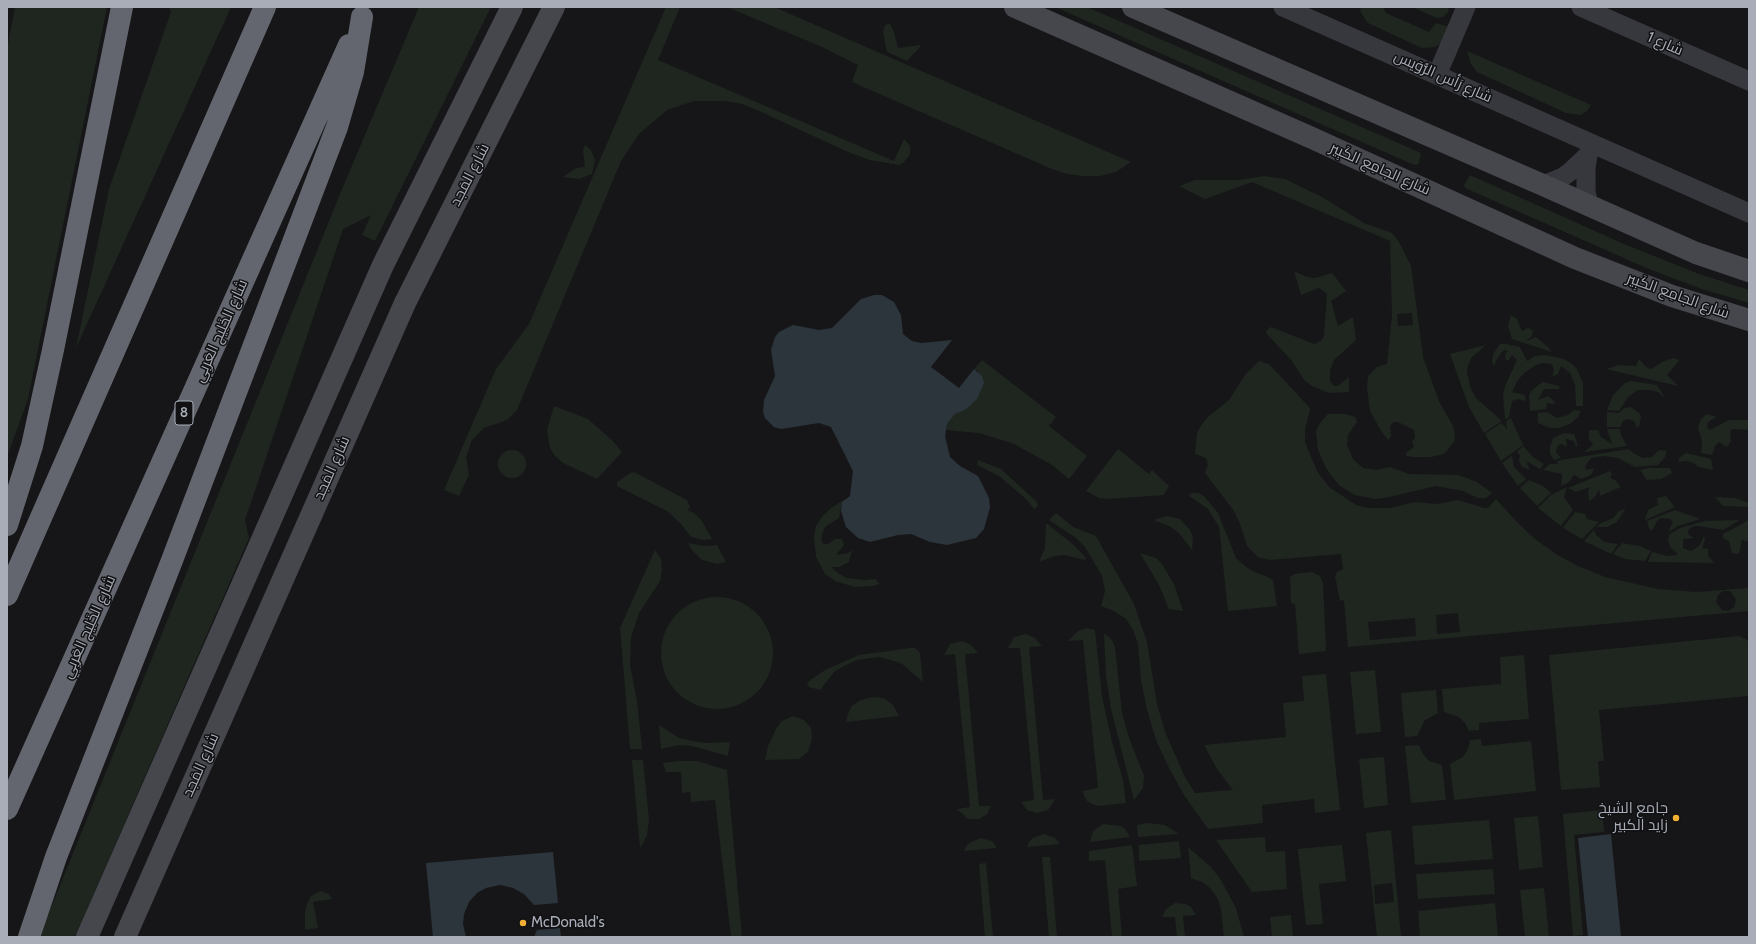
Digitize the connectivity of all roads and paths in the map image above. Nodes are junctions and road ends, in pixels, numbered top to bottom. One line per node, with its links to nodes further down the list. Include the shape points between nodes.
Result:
1 (122, 7): 19 (highway, via 34,439)
2 (266, 7): 20 (highway)
3 (512, 7): 23 (street, via 383,265)
4 (554, 7): 24 (street, شارع المَجد, via 406,303)
5 (1016, 7): 18 (street, شارع الجامِع الكَبِير, via 1575,258 1672,296)
6 (1133, 7): 14 (street)
7 (1283, 7): 11 (street, شارع رَأس الرُّوَيس)
8 (1466, 7): 11 (street)
9 (1581, 7): 12 (street, شارع 1)
10 (364, 12): 21 (highway, شارع الخَلِيج العَربِي / 8); 22 (highway, via 353,72 337,127 56,857)
11 (1437, 75): 13 (street, شارع رَأس الرُّوَيس)
12 (1749, 81)
13 (1590, 150): 14 (street, via 1571,171); 15 (street, via 1585,183); 16 (street, شارع رَأس الرُّوَيس)
14 (1544, 185): 15 (street)
15 (1589, 206): 17 (street, via 1696,253)
16 (1749, 213)
17 (1749, 271)
18 (1749, 320)
19 (7, 525)
20 (7, 595)
21 (7, 809)
22 (29, 937)
23 (86, 937)
24 (125, 937)

